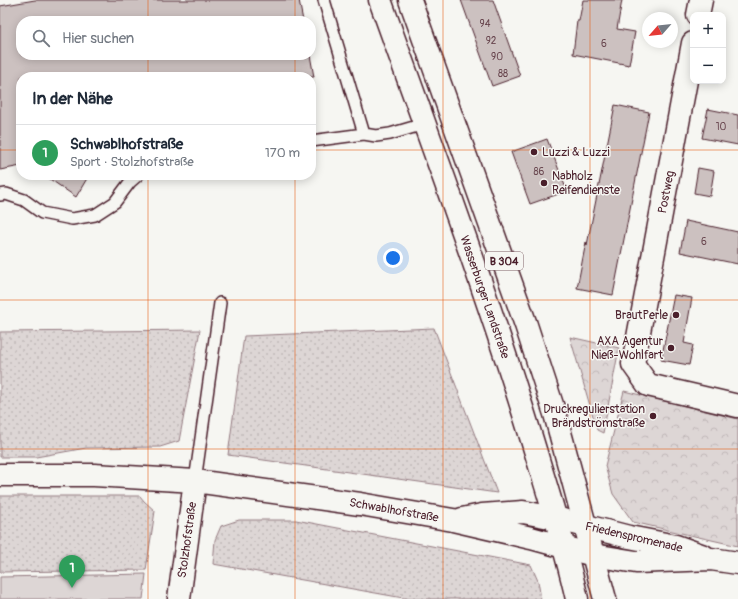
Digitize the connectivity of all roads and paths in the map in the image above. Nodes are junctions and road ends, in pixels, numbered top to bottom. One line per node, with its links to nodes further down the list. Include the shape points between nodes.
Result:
1 (324, 0): 8 (lane)
2 (380, 0): 7 (street, Wasserburger Landstraße / B 304)
3 (410, 0): 18 (street, B 304, via 526,325 555,414)
4 (701, 0): 5 (street)
5 (699, 12)
6 (692, 48): 13 (street, Postweg, via 633,364 648,385)
7 (424, 124): 8 (lane, via 390,134); 16 (street, Wasserburger Landstraße / B 304, via 497,333)
8 (364, 134): 9 (lane)
9 (316, 140)
10 (132, 180): 11 (lane, via 115,202 95,215 72,219 42,213 24,200 6,194)
11 (0, 195)
12 (220, 303): 15 (lane)
13 (738, 406)
14 (0, 475): 15 (street, Schwablhofstraße, via 94,475)
15 (195, 482): 17 (street, Schwablhofstraße, via 360,504); 23 (street, Stolzhofstraße)
16 (555, 518): 17 (street, Schwablhofstraße, via 523,512); 18 (street, Friedenspromenade); 19 (street, Wasserburger Landstraße / B 304)
17 (453, 520): 19 (street, Schwablhofstraße)
18 (585, 526): 20 (street, B 304); 21 (street, Friedenspromenade, via 676,546)
19 (563, 546): 20 (street, Friedenspromenade); 24 (street, Wasserburger Landstraße / B 304)
20 (593, 555): 21 (street, Friedenspromenade, via 636,562); 25 (street, B 304)
21 (711, 559): 22 (street, Friedenspromenade)
22 (738, 563)
23 (179, 599)
24 (577, 599)
25 (605, 599)

